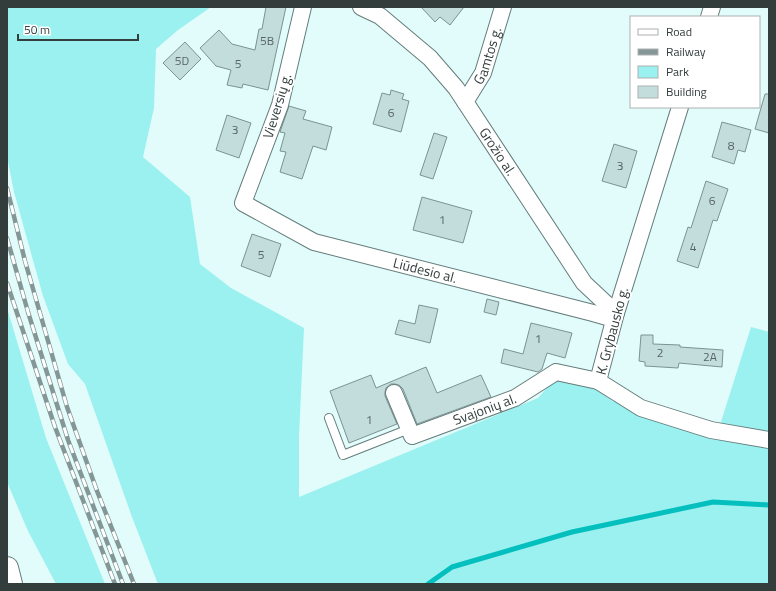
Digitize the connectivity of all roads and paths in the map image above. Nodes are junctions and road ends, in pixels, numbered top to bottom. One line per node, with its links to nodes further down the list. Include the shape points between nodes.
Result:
1 (303, 7): 6 (street, Vieversių g., via 280,105)
2 (361, 7): 4 (street, Grožio al., via 380,16 430,58)
3 (503, 7): 4 (street, Gamtos g., via 483,73)
4 (465, 102): 7 (street, Grožio al., via 584,283)
5 (680, 108): 7 (street, K. Grybausko g.)
6 (243, 203): 7 (street, Liūdesio al., via 314,242 586,311)
7 (615, 316): 8 (street, K. Grybausko g.)
8 (598, 381): 11 (street, Svajonių al., via 556,372 515,398 412,436); 12 (street, K. Grybausko g., via 641,408 711,430)
9 (394, 393): 11 (street)
10 (329, 418): 11 (lane, via 343,455)
11 (409, 429)
12 (769, 440)
13 (7, 568): 14 (main road)
14 (11, 584)

